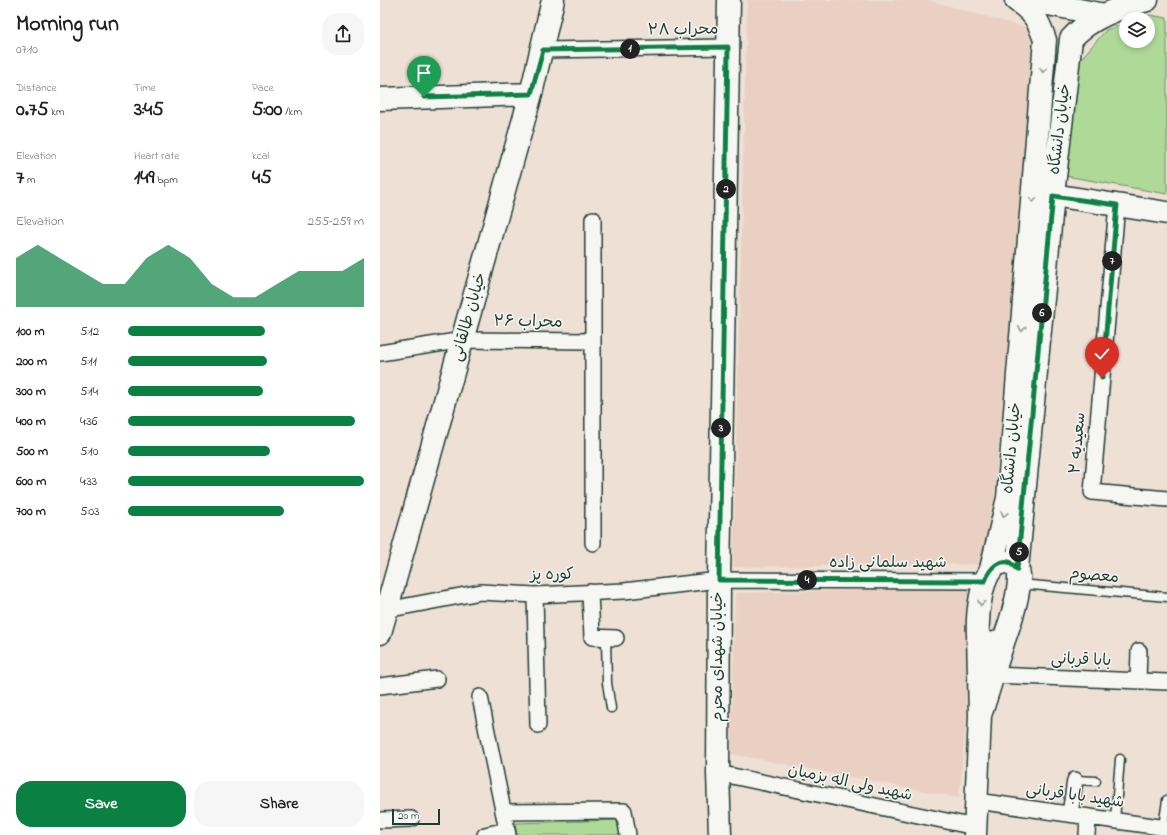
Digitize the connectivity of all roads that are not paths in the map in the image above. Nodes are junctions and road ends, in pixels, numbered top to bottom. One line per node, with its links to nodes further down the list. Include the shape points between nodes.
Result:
1 (554, 0): 10 (main road, خیابان طالقانی)
2 (729, 0): 9 (main road, خیابان شهدای محرم)
3 (1016, 0): 8 (main road, خیابان دانشگاه, via 1032,12)
4 (1027, 0): 6 (main road)
5 (1147, 0): 6 (main road)
6 (1105, 15): 7 (main road, via 1078,31)
7 (1071, 39): 8 (main road, via 1068,33 1054,29); 13 (main road, خیابان دانشگاه)
8 (1045, 40): 22 (main road, خیابان دانشگاه, one-way to 22, via 1008,498)
9 (728, 47): 10 (street, محراب ۲۸); 24 (main road, خیابان شهدای محرم)
10 (543, 50): 11 (main road, خیابان طالقانی)
11 (531, 94): 12 (main road); 17 (main road, خیابان طالقانی)
12 (380, 99)
13 (1053, 196): 14 (main road); 23 (main road, خیابان دانشگاه)
14 (1117, 205): 15 (main road); 20 (street, سعیدیه ۲, via 1092,492)
15 (1167, 212)
16 (593, 219): 18 (street)
17 (463, 340): 18 (street, محراب ۲۶); 19 (street, محراب ۲۶); 28 (main road, خیابان طالقانی)
18 (593, 341): 21 (street)
19 (380, 353)
20 (1167, 498)
21 (593, 543)
22 (988, 575): 23 (main road, via 997,564 1009,562); 24 (street, شهید سلمانی زاده); 30 (main road, خیابان دانشگاه, one-way to 30)
23 (1018, 576): 27 (lane, معصوم); 31 (main road, خیابان دانشگاه, via 1011,623)
24 (719, 580): 25 (street, کوره پز, via 624,591); 44 (main road, خیابان شهدای محرم)
25 (590, 592): 26 (street, کوره پز); 32 (street, via 592,636)
26 (534, 595): 28 (street, کوره پز, via 480,592); 42 (street)
27 (1167, 597)
28 (386, 610): 29 (main road, خیابان طالقانی)
29 (380, 633)
30 (978, 635): 31 (main road, via 993,644); 41 (main road, خیابان دانشگاه)
31 (1005, 637): 34 (main road, خیابان دانشگاه)
32 (611, 638): 40 (lane, via 607,683)
33 (1139, 650): 36 (street)
34 (994, 675): 36 (street, بابا قربانی); 41 (main road, خیابان دانشگاه)
35 (438, 680): 38 (street)
36 (1138, 681): 37 (street, بابا قربانی)
37 (1167, 682)
38 (380, 686)
39 (480, 697): 49 (street)
40 (611, 708)
41 (980, 716): 48 (main road, خیابان دانشگاه)
42 (538, 724)
43 (1120, 759): 54 (lane)
44 (718, 773): 56 (street, شهید ولی اله بزمیان); 60 (main road, خیابان شهدای محرم)
45 (1075, 780): 46 (lane); 50 (street)
46 (1096, 781)
47 (1167, 800): 55 (lane)
48 (977, 801): 50 (street, شهید بابا قربانی); 56 (main road, خیابان دانشگاه)
49 (504, 812): 57 (street); 59 (street, via 624,811)
50 (1070, 814): 51 (street, شهید بابا قربانی)
51 (1088, 817): 54 (street, شهید بابا قربانی); 61 (street)
52 (411, 819): 53 (street)
53 (380, 820)
54 (1115, 820): 55 (street, شهید بابا قربانی)
55 (1165, 827)
56 (975, 831)
57 (507, 833): 58 (street)
58 (485, 835)
59 (628, 835)
60 (720, 835)
61 (1087, 835)

